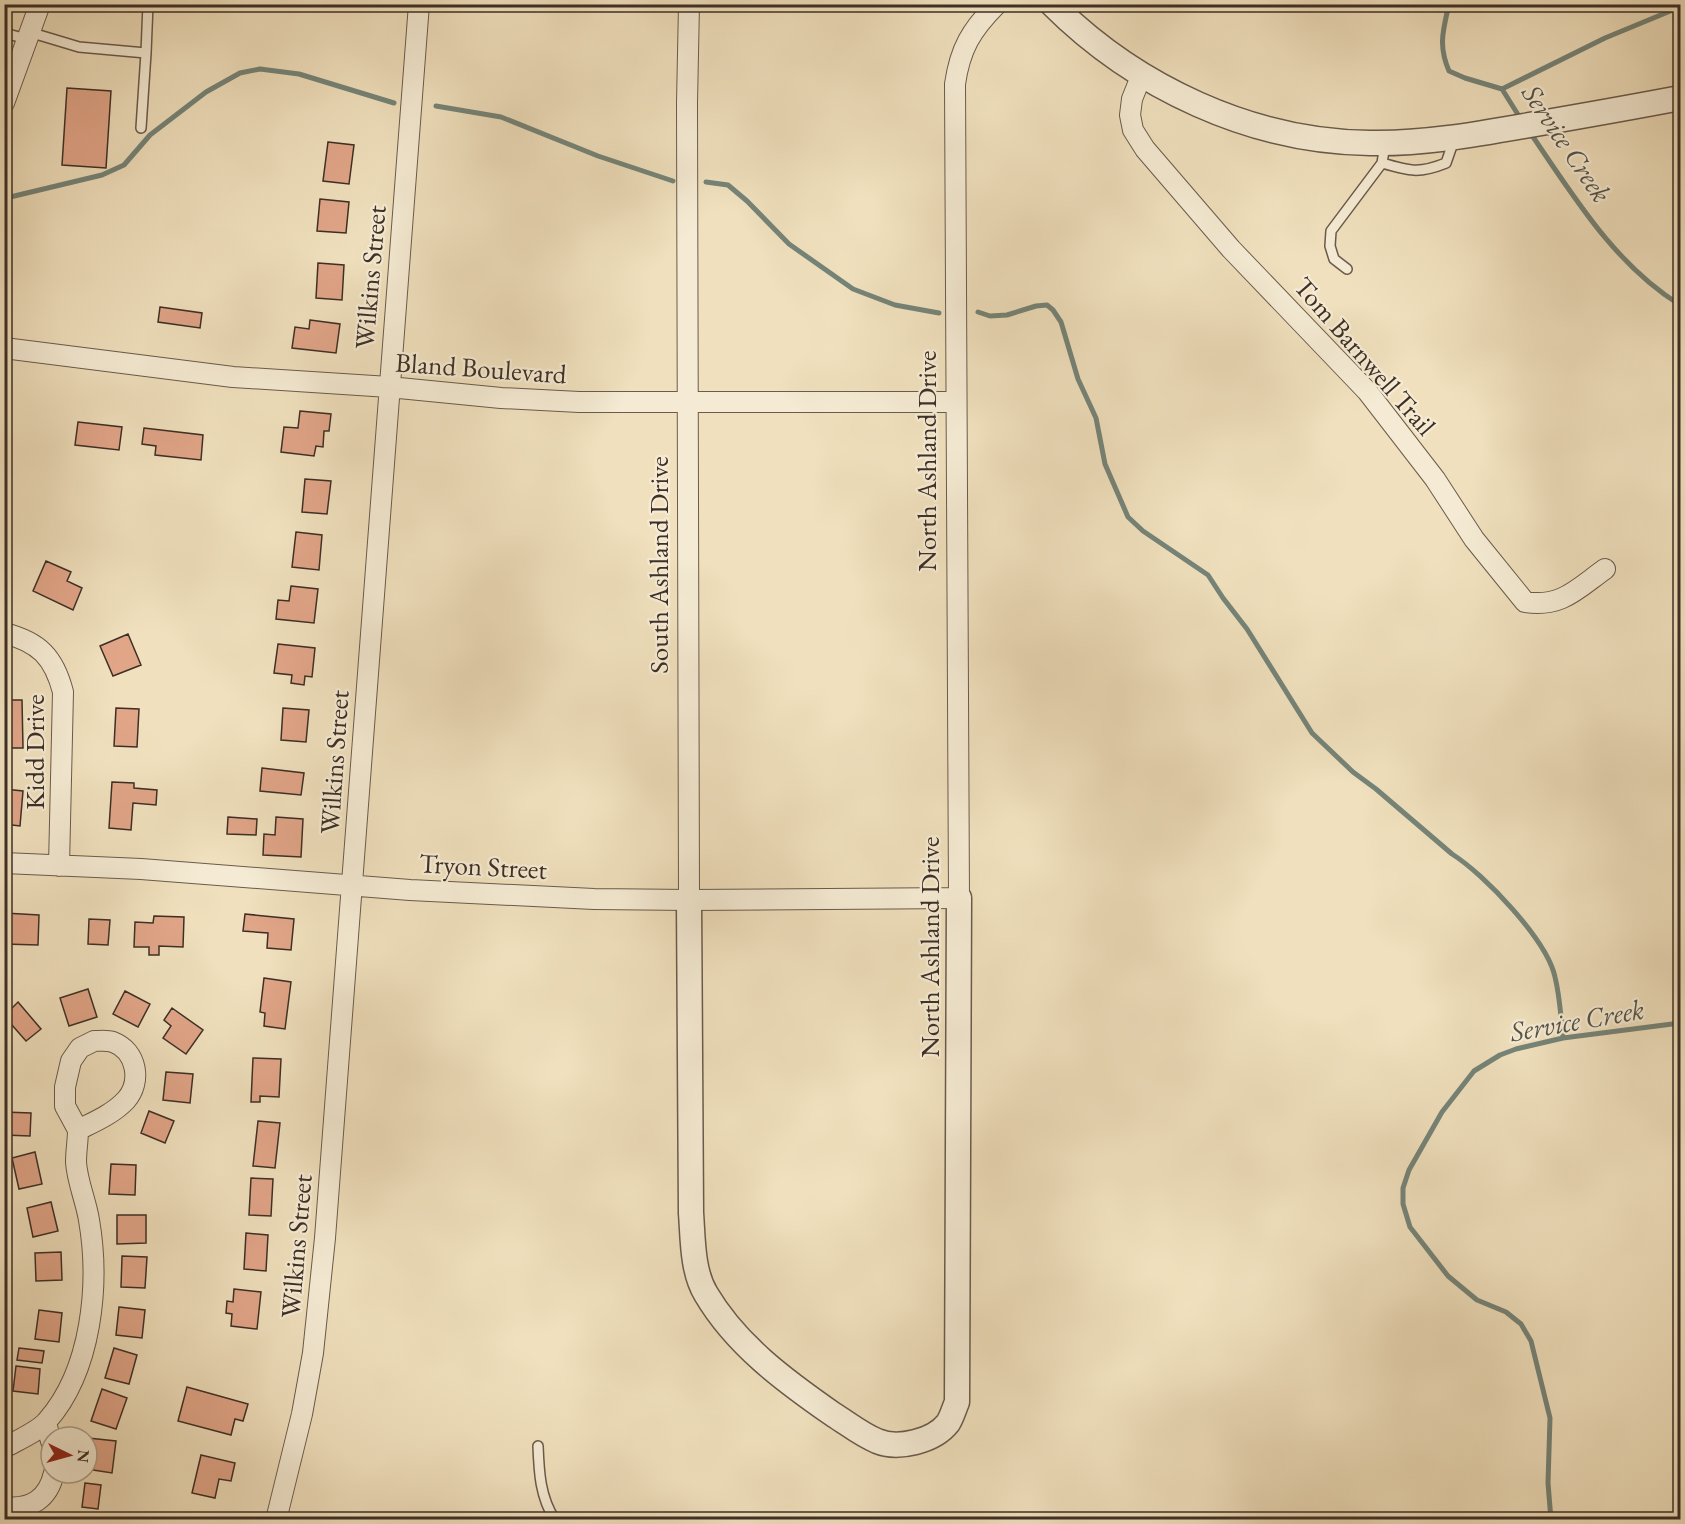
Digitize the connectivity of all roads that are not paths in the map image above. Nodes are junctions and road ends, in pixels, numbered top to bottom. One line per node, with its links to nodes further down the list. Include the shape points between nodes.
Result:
1 (40, 4): 8 (street)
2 (148, 4): 9 (lane)
3 (419, 4): 17 (street, Wilkins Street)
4 (689, 4): 18 (street, South Ashland Drive)
5 (997, 4): 19 (street, North Ashland Drive, via 974,28 957,64)
6 (1052, 4): 10 (street, via 1090,39)
7 (4, 33): 8 (lane)
8 (28, 35): 9 (lane, via 79,47); 12 (street)
9 (146, 53): 13 (lane)
10 (1142, 74): 14 (street, via 1203,107 1243,122 1284,133 1372,144); 20 (street, Tom Barnwell Trail, via 1130,116 1145,149 1232,249 1368,391 1435,479 1474,539 1525,602 1553,603)
11 (1680, 98): 14 (street)
12 (4, 103)
13 (141, 128)
14 (1384, 153): 15 (lane, via 1331,231 1334,259)
15 (1347, 269)
16 (4, 348): 17 (street, Bland Boulevard, via 233,376)
17 (389, 387): 18 (street, Bland Boulevard, via 579,402); 24 (street, Wilkins Street)
18 (688, 402): 19 (street, Bland Boulevard); 26 (street, South Ashland Drive)
19 (955, 402): 25 (street, North Ashland Drive)
20 (1605, 569)
21 (4, 633): 23 (street, Kidd Drive, via 22,638 46,654 58,671 63,692)
22 (4, 863): 23 (street, Tryon Street)
23 (59, 866): 24 (street, Tryon Street)
24 (353, 885): 26 (street, Tryon Street); 35 (street, Wilkins Street, via 313,1353)
25 (959, 898): 26 (street, Tryon Street); 27 (street, North Ashland Drive, via 957,1402 949,1422 936,1434 901,1444 878,1442 796,1388 745,1345 719,1314 704,1291 696,1264 691,1213)
26 (689, 900): 27 (street, South Ashland Drive)
27 (691, 1124)
28 (78, 1130): 28 (street, via 65,1106 71,1060 80,1048 94,1041 111,1041 130,1055 134,1085 116,1108); 29 (street, via 76,1163 93,1253 92,1308 76,1371)
29 (52, 1425)
30 (39, 1436): 32 (street)
31 (538, 1446): 36 (lane, via 540,1485)
32 (4, 1448)
33 (51, 1485): 34 (street, via 37,1502 20,1509)
34 (4, 1507)
35 (276, 1520)
36 (555, 1520)

